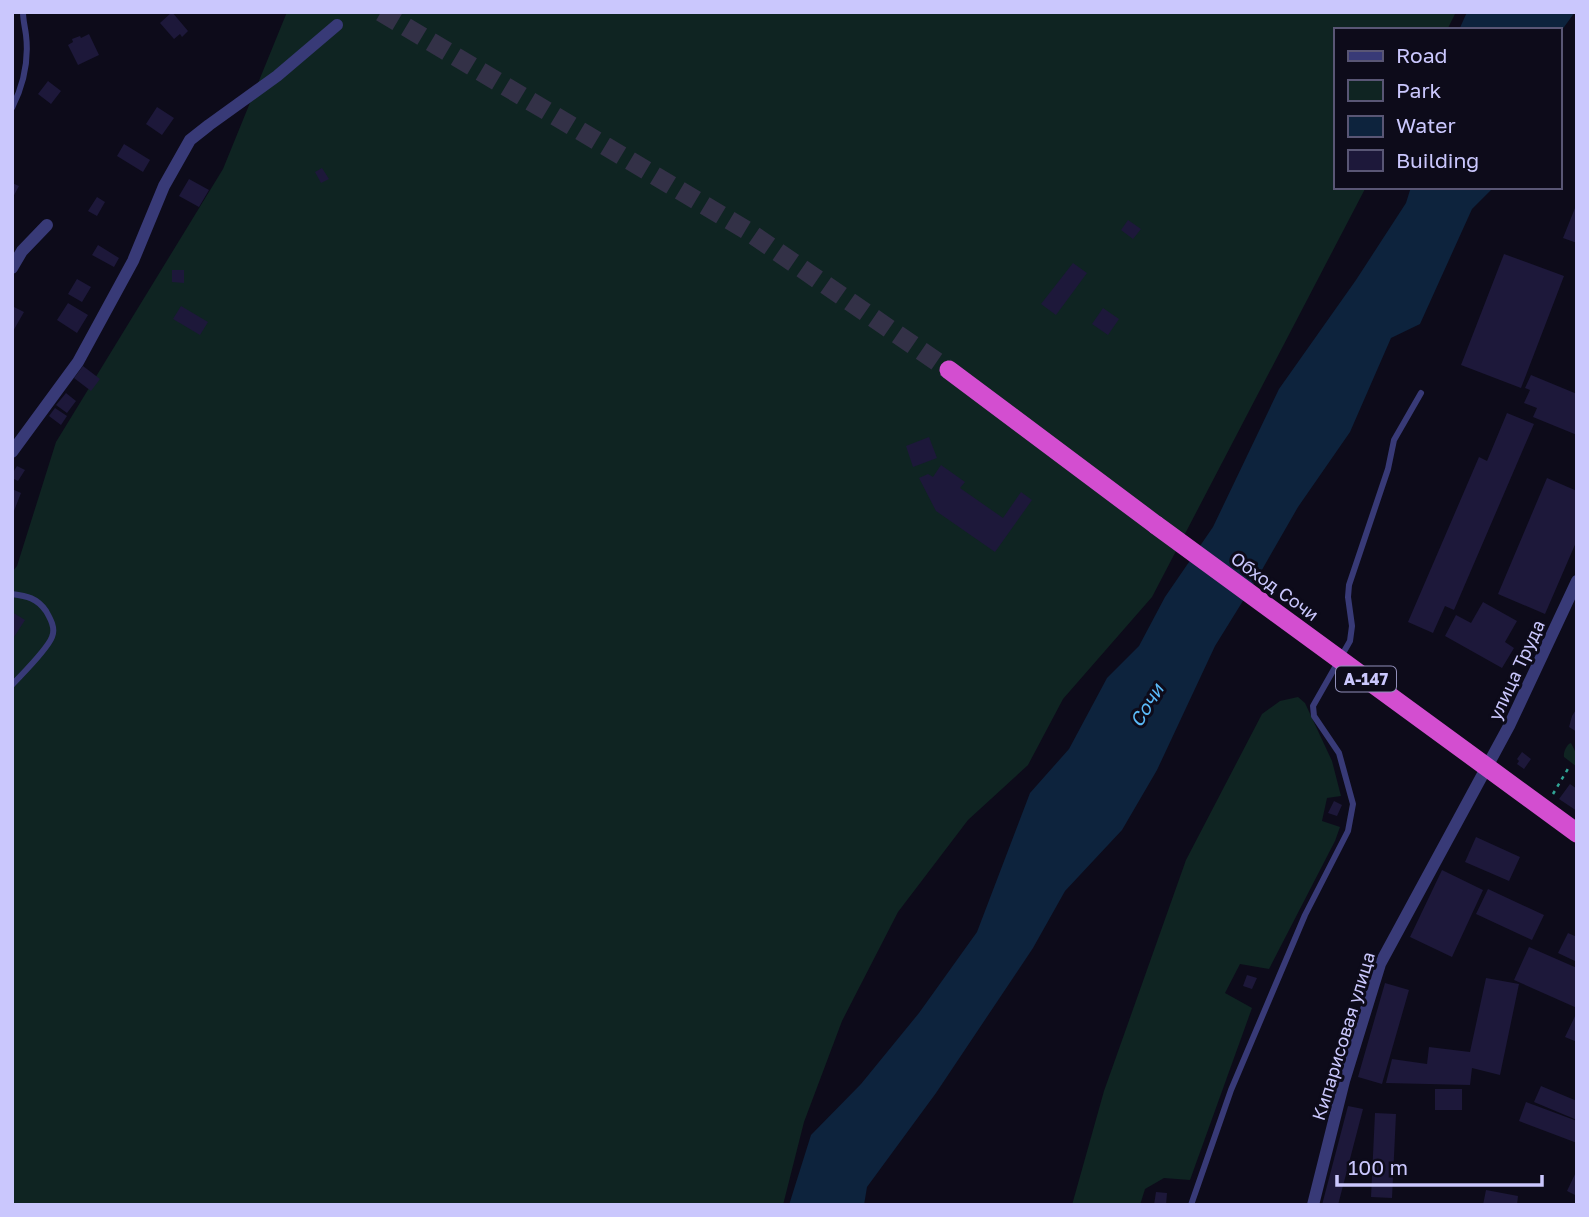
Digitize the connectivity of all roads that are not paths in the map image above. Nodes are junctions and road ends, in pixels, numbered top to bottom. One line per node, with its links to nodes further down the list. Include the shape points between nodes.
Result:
1 (23, 12): 3 (lane, via 27,54)
2 (337, 25): 8 (street, via 190,141 78,362)
3 (12, 108)
4 (47, 225): 5 (street)
5 (12, 268)
6 (949, 370): 13 (highway, Обход Сочи / А-147, bridge)
7 (1421, 393): 14 (lane, via 1394,440 1349,585 1350,640 1312,706 1339,753 1353,804 1348,831 1305,915 1236,1077)
8 (12, 453)
9 (1577, 581): 12 (street, улица Труда)
10 (12, 594): 11 (lane, via 31,597 42,605 53,628 45,648)
11 (12, 685)
12 (1484, 774): 15 (street, Кипарисовая улица, via 1380,964)
13 (1577, 833)
14 (1191, 1205)
15 (1313, 1205)

